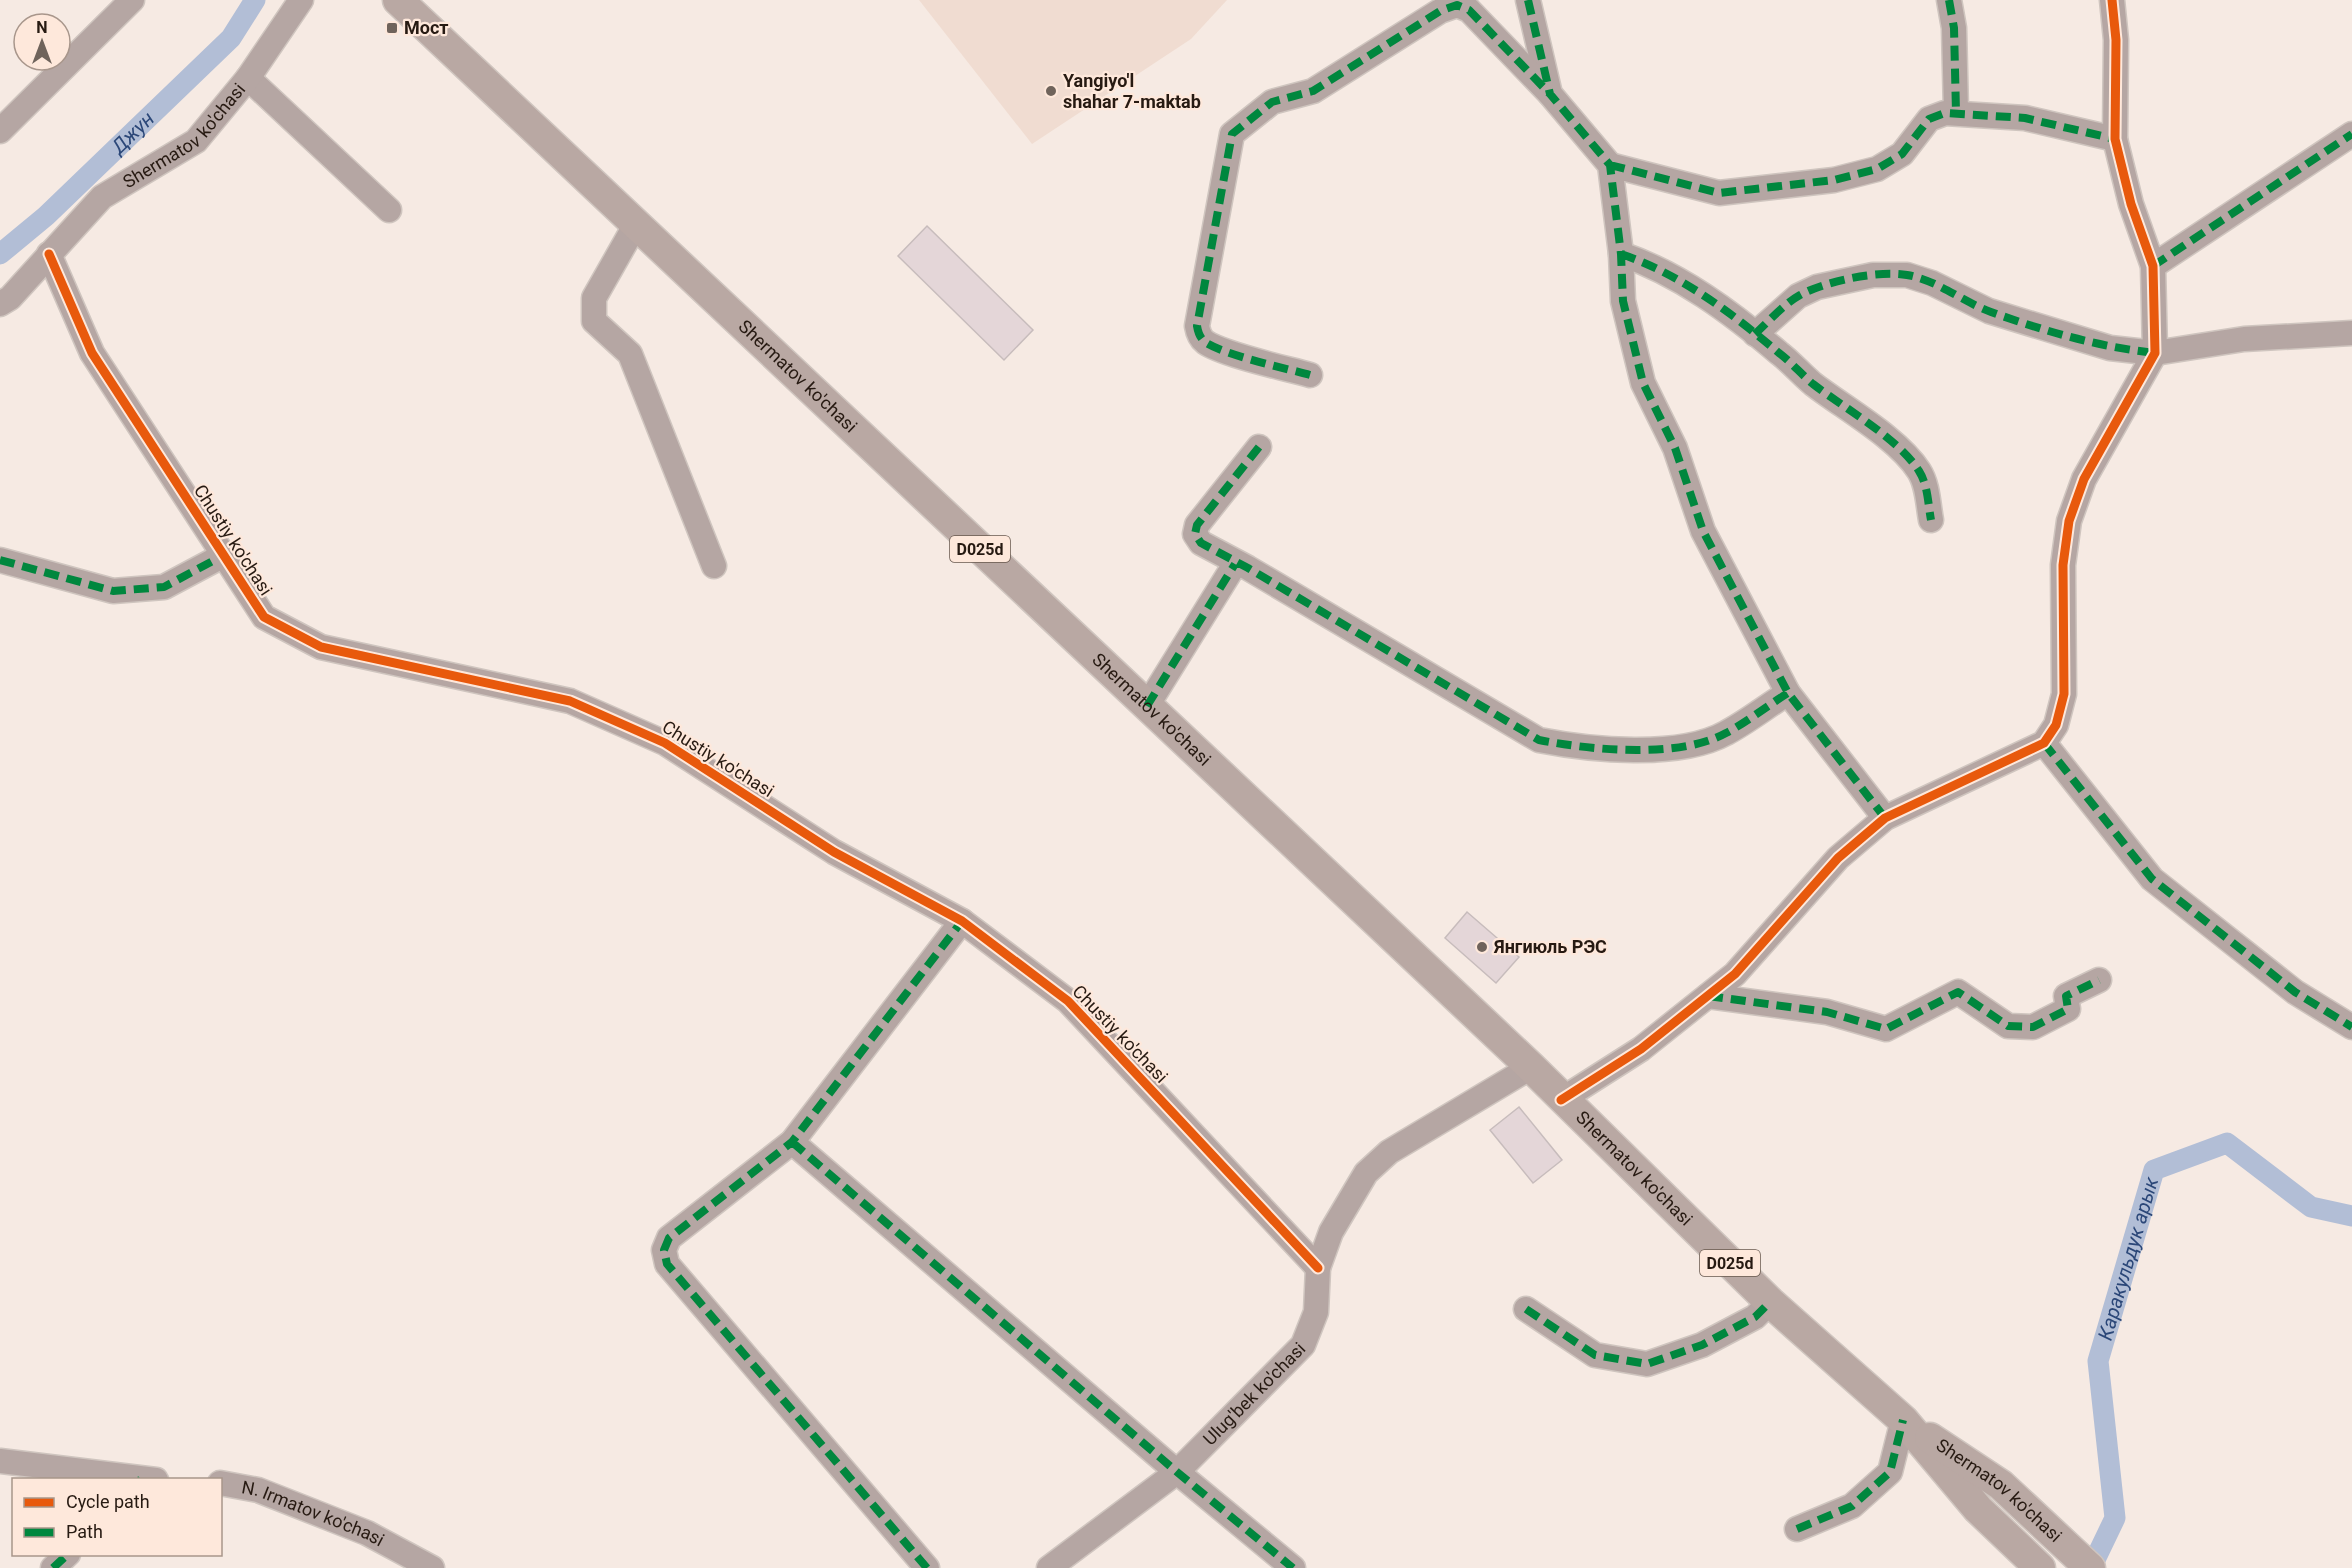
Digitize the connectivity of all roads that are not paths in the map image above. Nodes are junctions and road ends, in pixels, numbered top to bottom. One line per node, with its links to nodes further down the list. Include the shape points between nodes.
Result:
1 (132, 0): 10 (street)
2 (301, 0): 7 (street, Shermatov ko'chasi)
3 (398, 0): 15 (main road, Shermatov ko'chasi / D025d)
4 (1528, 0): 8 (street)
5 (1949, 0): 9 (street, via 1954,28)
6 (2112, 0): 12 (street, via 2116,40)
7 (248, 78): 14 (street); 16 (street, Shermatov ko'chasi, via 196,141 102,197)
8 (1550, 94): 13 (street); 23 (street, via 1469,10 1456,5 1440,11 1313,91 1272,102 1232,134 1198,333 1205,342)
9 (1956, 112): 12 (street, via 2025,118); 13 (street, via 1929,119 1902,154 1877,169 1834,180 1719,193)
10 (0, 131)
11 (2352, 134): 18 (street)
12 (2115, 139): 18 (street, via 2131,204)
13 (1610, 165): 17 (street)
14 (389, 210)
15 (636, 224): 29 (street, via 594,298 594,321 630,354); 31 (main road, Shermatov ko'chasi / D025d)
16 (49, 254): 19 (street); 26 (street, Chustiy ko'chasi, via 92,353)
17 (1621, 254): 21 (street, via 1653,265); 30 (street, via 1623,301 1643,383 1675,448 1703,531)
18 (2153, 266): 22 (street)
19 (0, 304)
20 (2352, 333): 22 (street, via 2244,339)
21 (1755, 334): 22 (street, via 1798,296 1817,287 1873,275 1907,275 1989,311 2110,348); 25 (street, via 1872,426 1911,462 1925,485)
22 (2156, 352): 32 (street, via 2084,479 2070,521 2063,564 2064,694 2056,725)
23 (1310, 375)
24 (1259, 447): 28 (street, via 1195,529 1201,543)
25 (1931, 520)
26 (224, 555): 27 (street, Chustiy ko'chasi, via 164,587 113,591); 34 (street, Chustiy ko'chasi, via 264,617 321,647 570,701 665,743 834,852)
27 (0, 560)
28 (1235, 564): 30 (street, via 1248,568 1539,740 1612,748 1702,742 1725,734); 31 (street)
29 (714, 566)
30 (1788, 693): 33 (street)
31 (1147, 706): 38 (main road, Shermatov ko'chasi / D025d)
32 (2044, 743): 33 (street); 37 (street, via 2152,879 2295,992)
33 (1885, 818): 36 (street, via 1838,858 1736,974)
34 (962, 921): 40 (street); 41 (street, Chustiy ko'chasi, via 1068,1000)
35 (2099, 980): 36 (street, via 2066,996 2068,1009 2033,1027 2008,1026 1958,992 1886,1029 1827,1012)
36 (1708, 996): 39 (street, via 1641,1049)
37 (2352, 1027)
38 (1531, 1067): 39 (main road, Shermatov ko'chasi / D025d); 41 (street, Ulug'bek ko'chasi, via 1389,1152 1366,1173 1331,1232)
39 (1561, 1100): 42 (main road, Shermatov ko'chasi / D025d)
40 (792, 1142): 46 (street); 53 (street, via 669,1238 664,1250 667,1264)
41 (1318, 1268): 46 (street, Ulug'bek ko'chasi, via 1316,1312 1303,1345)
42 (1770, 1302): 43 (street, via 1755,1317 1702,1345 1647,1364 1595,1355); 44 (main road, Shermatov ko'chasi / D025d)
43 (1526, 1309)
44 (1903, 1420): 49 (street, via 1890,1472 1852,1506); 56 (main road, Shermatov ko'chasi / D025d, via 1978,1509); 57 (main road, Shermatov ko'chasi / D025d, via 2001,1485)
45 (0, 1461): 47 (street)
46 (1177, 1472): 54 (street, Ulug'bek ko'chasi); 55 (street)
47 (138, 1478)
48 (222, 1483): 52 (street, N. Irmatov ko'chasi, via 258,1490 356,1529)
49 (1797, 1529)
50 (66, 1556): 51 (street)
51 (53, 1568)
52 (432, 1568)
53 (927, 1568)
54 (1049, 1568)
55 (1293, 1568)
56 (2040, 1568)
57 (2090, 1568)

